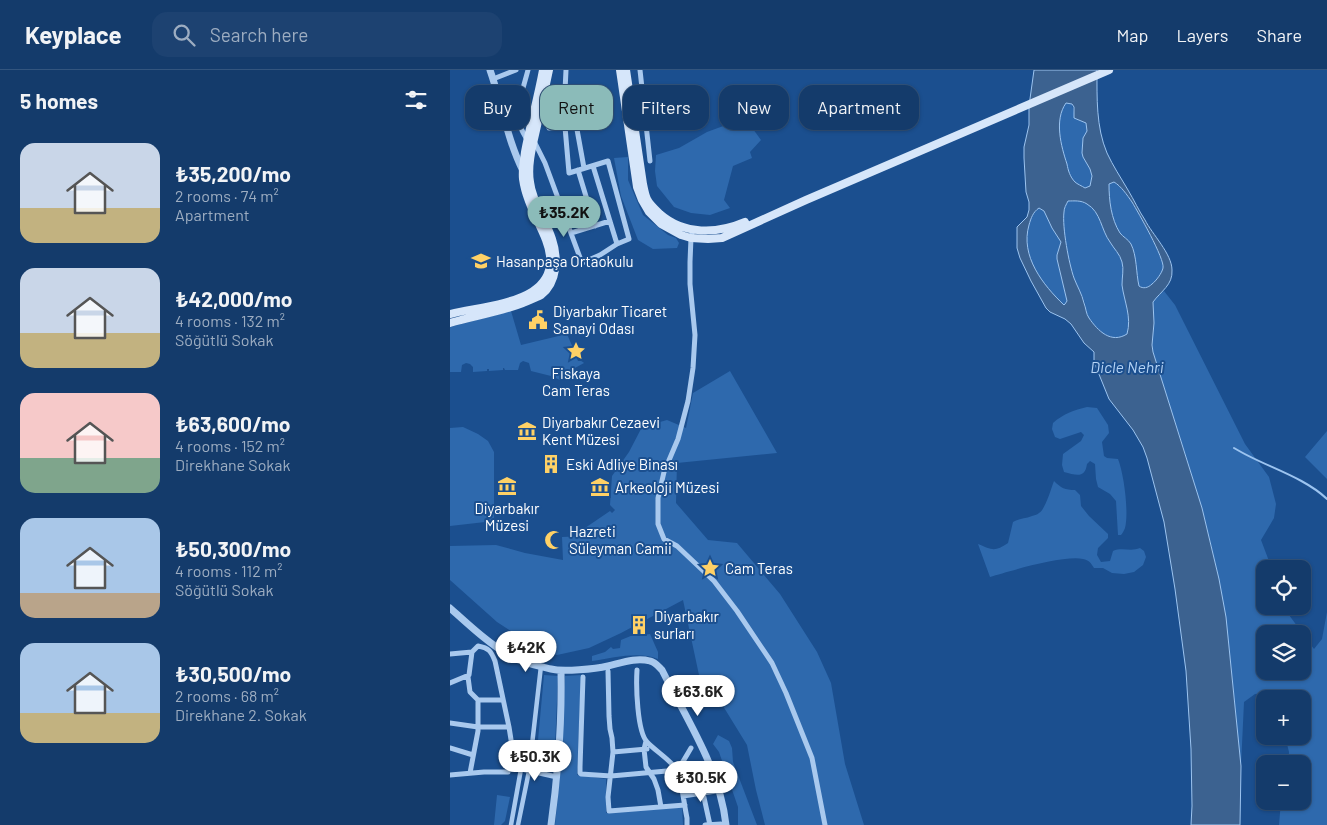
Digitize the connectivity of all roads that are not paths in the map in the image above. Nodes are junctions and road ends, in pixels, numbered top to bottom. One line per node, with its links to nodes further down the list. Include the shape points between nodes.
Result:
1 (490, 70): 12 (street)
2 (516, 70): 12 (street)
3 (528, 70): 22 (street, via 518,115 520,125)
4 (543, 70): 22 (main road)
5 (548, 70): 13 (main road)
6 (566, 70): 14 (street)
7 (620, 70): 32 (main road, via 633,165 642,200 662,224)
8 (626, 70): 15 (main road)
9 (640, 70): 16 (street)
10 (1098, 70): 27 (main road)
11 (1109, 70): 27 (main road)
12 (493, 79): 26 (street)
13 (545, 85)
14 (565, 85)
15 (628, 85)
16 (642, 85)
17 (540, 110): 22 (main road)
18 (565, 130): 25 (street, via 569,173)
19 (577, 130): 25 (street)
20 (635, 130): 30 (main road, via 647,199 667,220)
21 (646, 130): 23 (street)
22 (530, 140): 26 (main road); 31 (street, via 545,163); 35 (main road, via 530,184 555,249 555,271 550,283 541,294 527,301)
23 (650, 161)
24 (593, 166): 25 (street); 28 (street); 33 (street, via 608,161 629,239)
25 (581, 169): 29 (street)
26 (523, 172): 34 (main road, via 525,190 550,256 545,280 529,295)
27 (805, 198): 30 (main road, via 721,230); 32 (main road, via 722,238)
28 (610, 221): 29 (street); 33 (street)
29 (595, 226): 31 (street)
30 (693, 229): 32 (street)
31 (571, 233): 33 (street, via 582,263)
32 (691, 238): 79 (street, via 693,368 678,439 662,480 658,524 664,539 677,546 714,581 772,663 812,758)
33 (617, 244)
34 (450, 314)
35 (450, 323)
36 (450, 608): 39 (street, via 511,657)
37 (472, 652): 38 (street); 43 (street); 47 (street, via 478,646 491,652)
38 (450, 654)
39 (541, 666): 41 (street); 60 (street)
40 (636, 670): 51 (street, via 639,713)
41 (561, 671): 66 (street); 72 (street, via 641,660 651,661 662,670 715,777 722,801)
42 (608, 671): 56 (street)
43 (468, 677): 45 (street); 46 (street, via 470,692)
44 (583, 678): 65 (street, via 580,773)
45 (450, 683)
46 (478, 700): 47 (street); 49 (street)
47 (503, 700): 50 (street)
48 (450, 724): 49 (street)
49 (478, 727): 50 (street); 57 (street)
50 (509, 727): 58 (street, via 515,765)
51 (646, 741): 53 (street); 55 (street)
52 (450, 748): 57 (street)
53 (654, 748): 55 (street); 59 (street)
54 (691, 748): 59 (street)
55 (644, 749): 56 (street); 63 (street, via 646,768)
56 (612, 752): 65 (street)
57 (473, 755): 62 (street)
58 (519, 769): 60 (street); 73 (street)
59 (678, 770): 63 (street); 69 (street)
60 (529, 771): 66 (street); 74 (street)
61 (508, 772): 62 (street)
62 (470, 773): 64 (street)
63 (650, 773): 65 (street); 71 (street)
64 (450, 775)
65 (611, 776): 71 (street, via 609,811)
66 (558, 777): 75 (street)
67 (716, 791): 68 (street)
68 (703, 793): 69 (street); 78 (street)
69 (683, 796): 70 (street)
70 (685, 805): 71 (street); 76 (street)
71 (661, 807)
72 (721, 824): 78 (street)
73 (511, 825)
74 (518, 825)
75 (551, 825)
76 (687, 825)
77 (705, 825): 78 (street)
78 (710, 825)
79 (824, 825)

